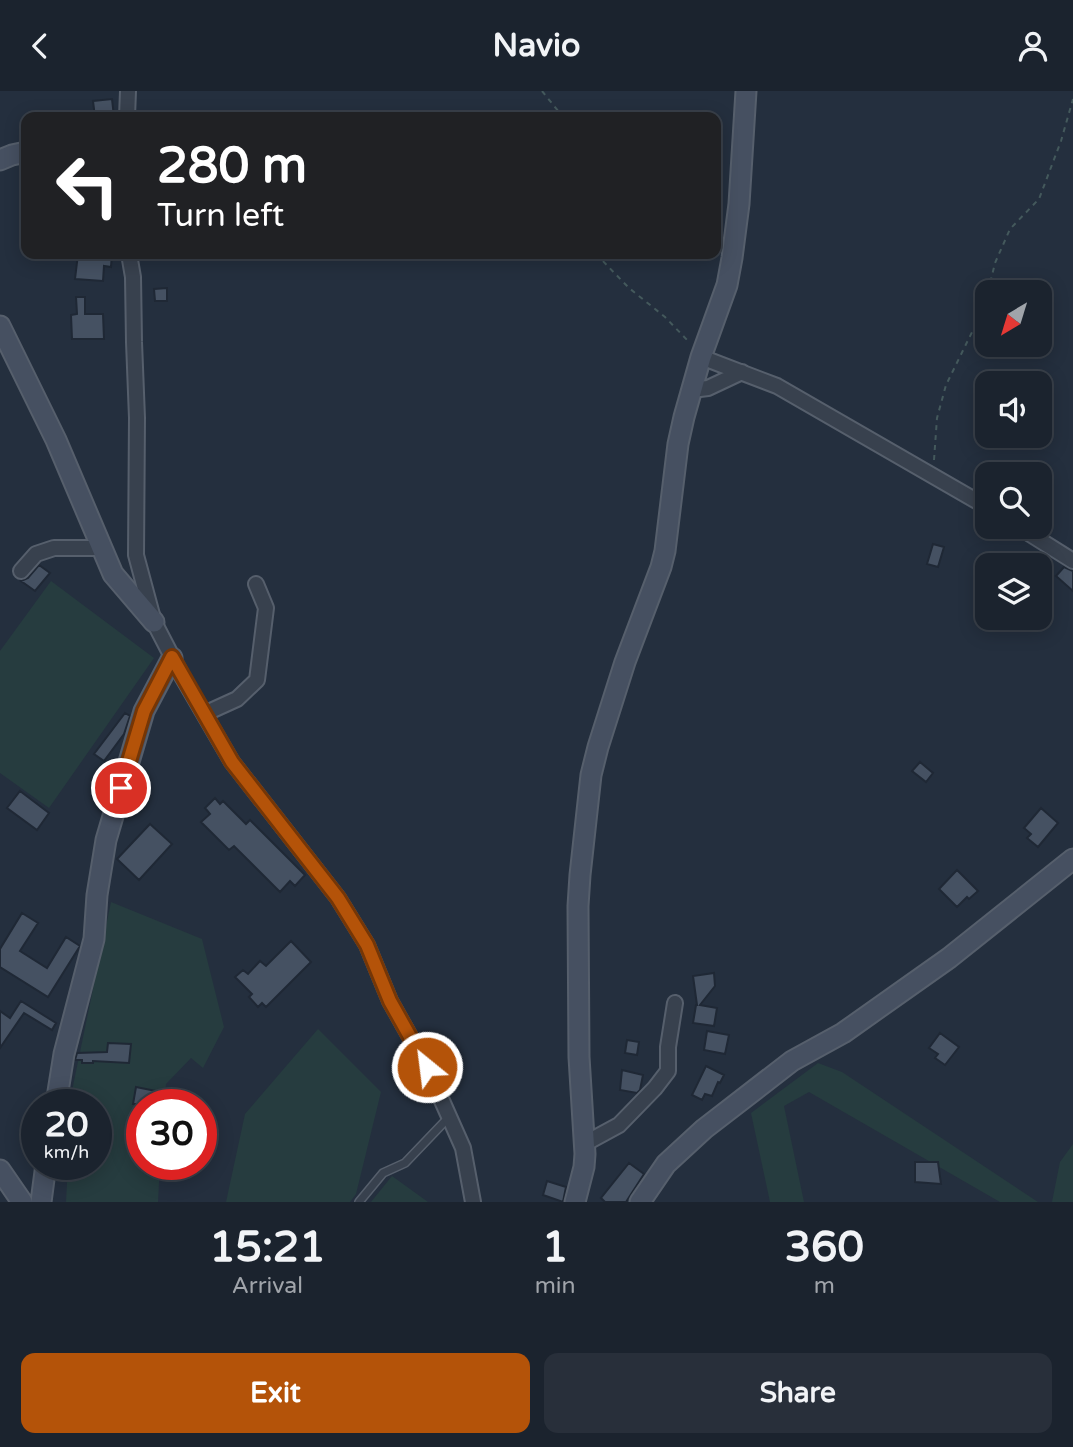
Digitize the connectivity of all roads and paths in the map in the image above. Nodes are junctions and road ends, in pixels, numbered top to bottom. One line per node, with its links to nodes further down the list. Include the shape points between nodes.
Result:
1 (128, 91): 5 (street)
2 (542, 91): 6 (path)
3 (746, 91): 14 (street, via 737,232 727,285)
4 (1073, 99): 11 (path, via 1039,199 1010,229)
5 (127, 112)
6 (559, 112)
7 (21, 153): 8 (street)
8 (0, 160)
9 (130, 259): 24 (street, via 137,418 136,555)
10 (601, 259): 14 (path)
11 (991, 280)
12 (0, 326): 20 (street)
13 (975, 326): 17 (path, via 946,385 937,418)
14 (701, 357): 15 (street); 16 (street)
15 (742, 372): 16 (street, via 708,388); 17 (street, via 778,386)
16 (692, 390): 31 (street, via 678,444 661,568 622,673 592,775 578,906)
17 (933, 475): 18 (street)
18 (975, 500)
19 (1038, 539): 21 (street)
20 (102, 548): 22 (street, via 54,548 36,554); 24 (street, via 113,574)
21 (1073, 561)
22 (20, 571)
23 (256, 584): 26 (street, via 266,608 257,680 237,698)
24 (154, 622): 25 (street)
25 (172, 657): 26 (street); 29 (street, via 144,711 106,840 94,939)
26 (204, 713): 30 (street, via 232,762 338,898 367,945)
27 (1073, 859): 39 (street, via 949,958 843,1033 792,1061 704,1129 666,1164)
28 (675, 1003): 31 (street, via 668,1071 620,1125)
29 (58, 1089)
30 (449, 1117): 36 (lane, via 405,1163 383,1173); 37 (street, via 463,1148)
31 (584, 1144): 38 (street, via 584,1167)
32 (0, 1170): 34 (street)
33 (44, 1180): 35 (street)
34 (22, 1202)
35 (41, 1202)
36 (359, 1202)
37 (473, 1202)
38 (575, 1202)
39 (640, 1202)

